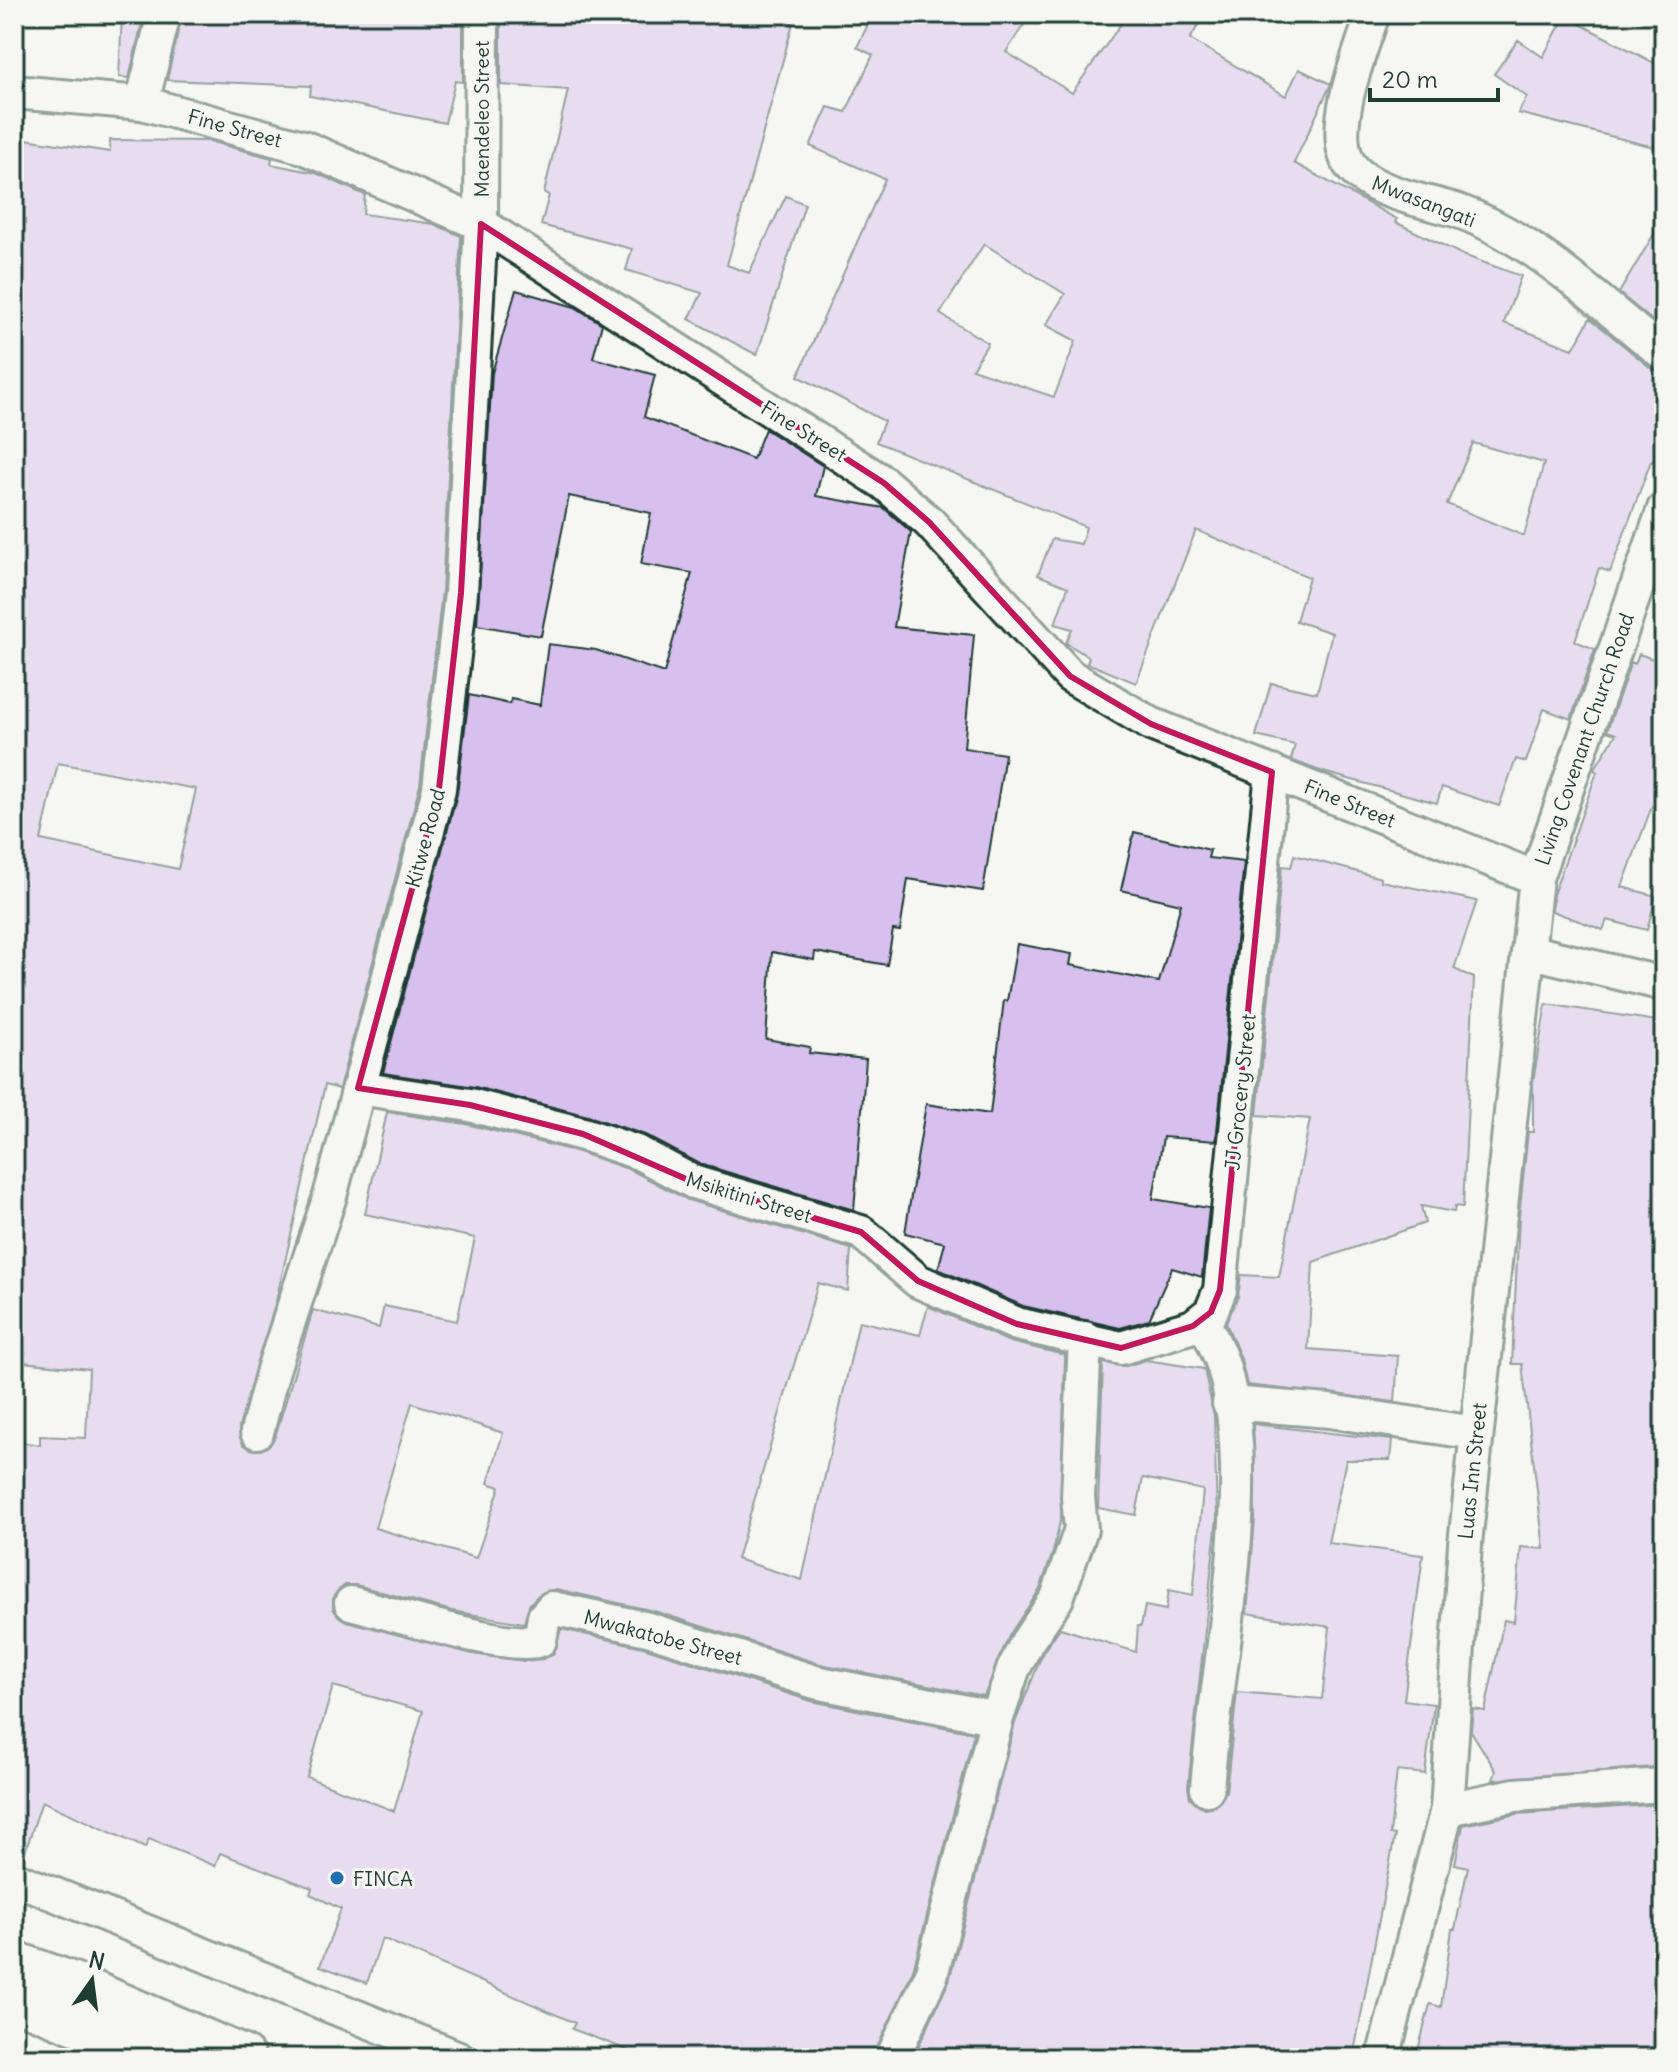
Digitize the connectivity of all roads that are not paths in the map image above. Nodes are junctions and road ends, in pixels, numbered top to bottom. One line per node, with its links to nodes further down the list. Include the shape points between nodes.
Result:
1 (164, 14): 5 (street)
2 (482, 14): 6 (street, Maendeleo Street)
3 (1373, 14): 7 (street, Mwasangati, via 1342,122 1346,158 1364,177 1396,194 1461,212 1532,250)
4 (14, 92): 5 (street, Fine Street)
5 (142, 103): 6 (street, Fine Street, via 303,147)
6 (481, 224): 9 (street, Fine Street, via 884,483 929,522 1070,676 1151,724); 13 (street, Kitwe Road, via 461,593 439,789)
7 (1664, 354)
8 (1664, 509): 10 (street, Living Covenant Church Road)
9 (1272, 772): 10 (street, Fine Street); 14 (street, JJ Grocery Street, via 1220,1290)
10 (1536, 878): 11 (street, Luas Inn Street)
11 (1528, 951): 12 (street); 18 (street, Luas Inn Street)
12 (1664, 984)
13 (358, 1088): 15 (street, Msikitini Street, via 470,1105 597,1138 693,1182 861,1232 940,1293 1017,1324); 17 (street, Kitwe Road)
14 (1203, 1320): 15 (street, Msikitini Street, via 1121,1348); 16 (street, via 1223,1365)
15 (1085, 1338): 20 (street, via 1081,1529 1057,1598 1027,1642)
16 (1229, 1403): 18 (street, via 1329,1411); 22 (street, via 1236,1492)
17 (257, 1432)
18 (1476, 1433): 23 (street, Luas Inn Street)
19 (351, 1603): 20 (street, Mwakatobe Street, via 530,1643 540,1640 544,1617 552,1608 648,1629 815,1682)
20 (997, 1718): 32 (street, via 931,1976)
21 (1664, 1785): 23 (street, via 1515,1795)
22 (1207, 1789)
23 (1447, 1809): 33 (street, Luas Inn Street)
24 (14, 1878): 31 (street)
25 (14, 1944): 27 (highway)
26 (14, 1964): 27 (highway)
27 (70, 1984): 30 (highway)
28 (14, 1997): 29 (highway)
29 (166, 2058)
30 (242, 2058)
31 (459, 2058)
32 (892, 2058)
33 (1383, 2058)

